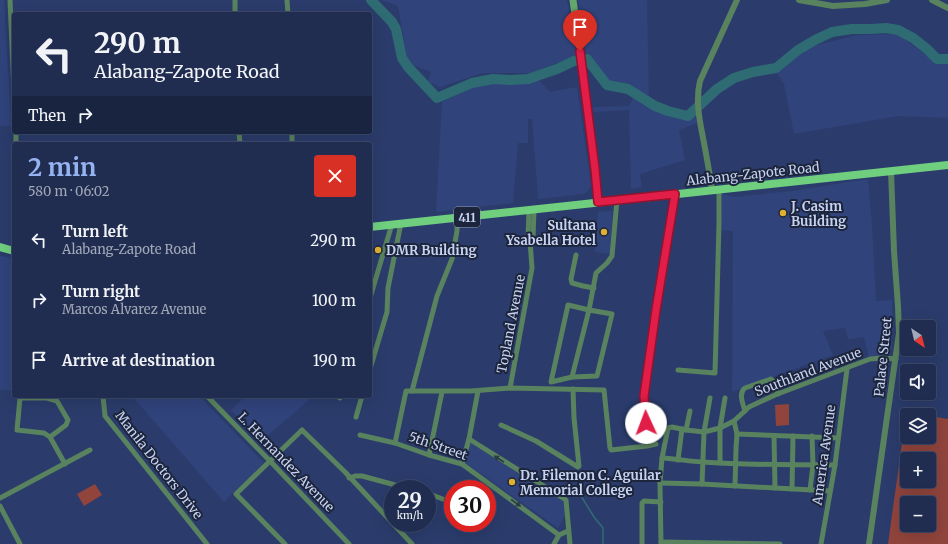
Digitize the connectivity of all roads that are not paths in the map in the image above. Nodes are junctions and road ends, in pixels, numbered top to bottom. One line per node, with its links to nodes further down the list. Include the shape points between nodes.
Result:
1 (10, 0): 14 (street)
2 (234, 0): 12 (street)
3 (287, 0): 13 (street)
4 (573, 0): 20 (main road)
5 (737, 0): 17 (street, via 700,81 698,91 699,115)
6 (799, 0): 9 (street)
7 (883, 0): 10 (street, via 865,4)
8 (932, 0): 11 (street)
9 (817, 2): 10 (street, via 833,6)
10 (849, 2)
11 (948, 8)
12 (235, 12)
13 (288, 12)
14 (12, 46)
15 (948, 165): 16 (highway, Alabang-Zapote Road / 411)
16 (891, 171): 17 (highway, Alabang-Zapote Road / 411); 33 (street, Palace Street, via 899,333)
17 (715, 190): 18 (highway, Alabang-Zapote Road / 411); 36 (street, via 719,223 715,373)
18 (675, 194): 19 (highway, Alabang-Zapote Road / 411); 53 (street, via 644,396)
19 (617, 200): 20 (highway, Alabang-Zapote Road / 411); 30 (street, via 612,256 596,273)
20 (598, 202): 21 (highway, Alabang-Zapote Road / 411)
21 (531, 210): 22 (highway, Alabang-Zapote Road / 411); 38 (street, Topland Avenue, via 532,268)
22 (457, 218): 24 (highway, Alabang-Zapote Road / 411); 40 (street, via 452,259 437,296)
23 (392, 224): 24 (highway, Alabang-Zapote Road / 411); 25 (highway, Alabang-Zapote Road / 411); 31 (street)
24 (401, 224): 34 (street, via 388,288 387,312)
25 (372, 227)
26 (12, 245): 27 (highway)
27 (1, 247): 28 (highway)
28 (12, 250)
29 (576, 256): 30 (street, via 572,282)
30 (594, 288): 32 (street)
31 (372, 291)
32 (590, 310): 37 (street); 37 (street, via 612,314 598,376); 37 (street, via 568,305 551,382)
33 (896, 359): 35 (street, Southland Avenue, via 870,359); 108 (street, Palace Street)
34 (372, 362)
35 (847, 369): 43 (street, Southland Avenue); 64 (street, America Avenue)
36 (678, 370)
37 (572, 377)
38 (510, 388): 39 (street); 41 (street, Topland Avenue)
39 (573, 389): 54 (street, via 578,467 536,441); 67 (street, via 604,390 611,450)
40 (409, 391): 42 (street, Topland Avenue); 66 (street)
41 (478, 391): 42 (street, Topland Avenue); 65 (street)
42 (442, 392): 69 (street)
43 (778, 394): 50 (street, Southland Avenue); 50 (street, via 771,379 743,389 741,393)
44 (103, 398): 99 (street, Manila Doctors Drive, via 106,416)
45 (209, 398): 72 (street, L. Hernandez Avenue)
46 (361, 398): 51 (street)
47 (710, 398): 57 (street)
48 (725, 398): 55 (street)
49 (690, 411): 56 (street)
50 (745, 411): 52 (street, Southland Avenue)
51 (356, 417)
52 (734, 421): 55 (street, Southland Avenue); 58 (street)
53 (646, 423)
54 (501, 425)
55 (720, 428): 57 (street, Southland Avenue); 74 (street)
56 (684, 430): 57 (street); 70 (street, via 668,428); 71 (street)
57 (704, 432): 73 (street)
58 (737, 434): 60 (street); 77 (street)
59 (360, 435): 66 (street, 5th Street)
60 (774, 436): 61 (street); 78 (street)
61 (793, 436): 62 (street); 79 (street)
62 (812, 436): 64 (street); 80 (street)
63 (50, 437): 63 (street, via 44,433 17,430 20,398 47,398 58,401 68,420 66,425); 75 (street)
64 (838, 438): 81 (street, America Avenue)
65 (469, 439): 76 (street); 94 (street, one-way to 65, via 566,500)
66 (395, 443): 69 (street, 5th Street)
67 (656, 444)
68 (90, 450): 75 (street)
69 (429, 455): 76 (street, 5th Street)
70 (662, 458): 71 (street); 84 (street)
71 (678, 460): 73 (street)
72 (270, 461): 82 (street, via 302,430); 100 (street, via 236,494); 101 (street, L. Hernandez Avenue)
73 (703, 462): 74 (street); 85 (street)
74 (720, 463): 77 (street)
75 (65, 464): 91 (street)
76 (462, 464): 95 (street, 5th Street, one-way to 95)
77 (735, 464): 78 (street); 86 (street)
78 (775, 465): 79 (street); 87 (street)
79 (793, 465): 80 (street); 88 (street)
80 (812, 465): 81 (street); 89 (street)
81 (835, 465): 90 (street, America Avenue)
82 (349, 478): 83 (street, via 362,476); 102 (street)
83 (384, 482)
84 (660, 483): 85 (street); 92 (street)
85 (702, 484): 86 (street)
86 (735, 486): 87 (street)
87 (775, 488): 88 (street)
88 (792, 489): 89 (street)
89 (810, 490): 90 (street)
90 (830, 491): 107 (street, America Avenue)
91 (0, 498)
92 (661, 502): 97 (street); 105 (street, via 642,503)
93 (0, 506): 96 (street)
94 (568, 531): 95 (street); 104 (street)
95 (559, 535): 103 (street)
96 (18, 543)
97 (661, 543): 98 (street)
98 (723, 543): 106 (street)
99 (206, 544)
100 (285, 544)
101 (349, 544)
102 (412, 544)
103 (554, 544)
104 (570, 544)
105 (642, 544)
106 (780, 544)
107 (821, 544)
108 (869, 544)

